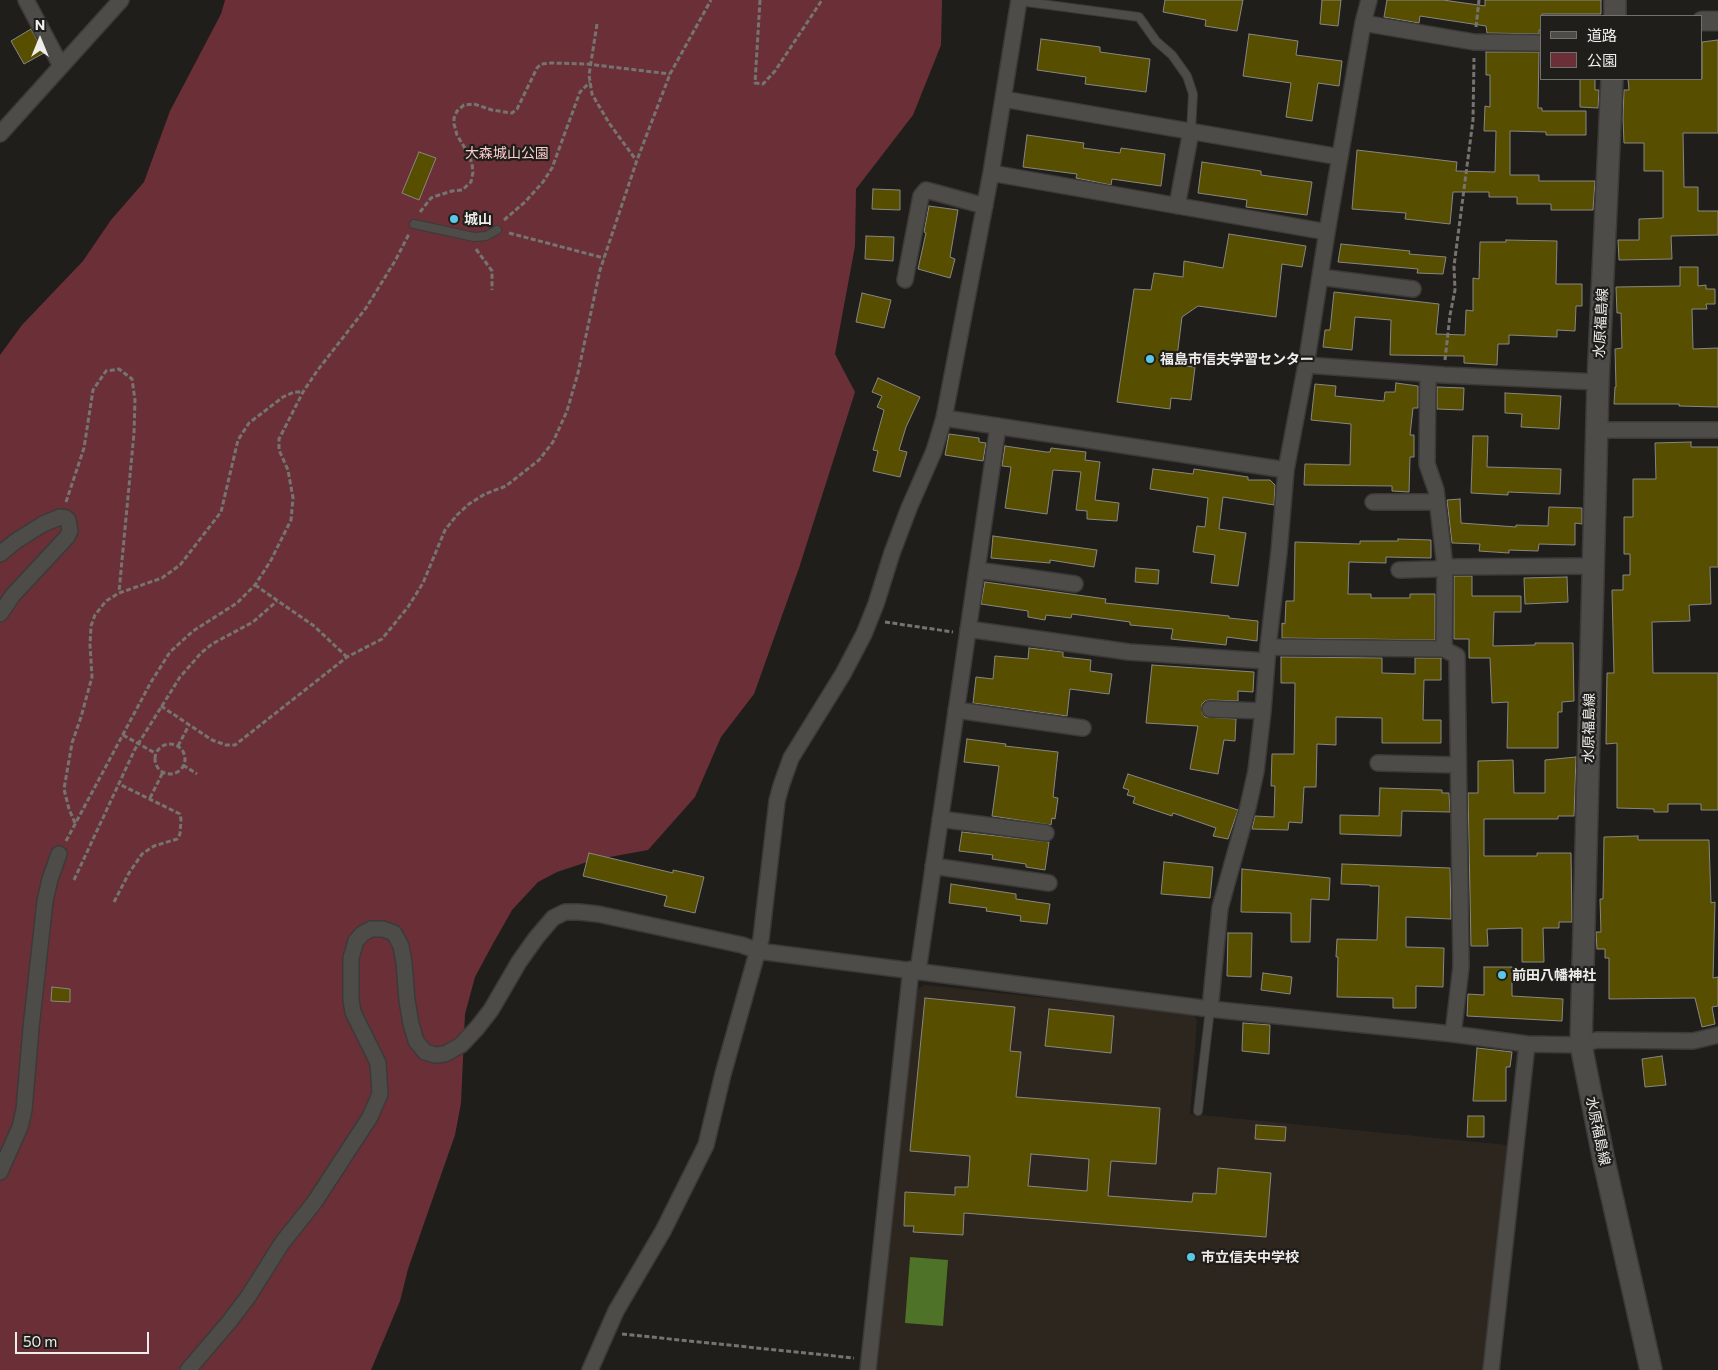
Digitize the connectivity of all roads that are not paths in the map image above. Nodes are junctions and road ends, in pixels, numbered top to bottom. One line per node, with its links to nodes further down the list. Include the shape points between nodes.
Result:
1 (26, 0): 11 (street)
2 (121, 0): 11 (street)
3 (1019, 0): 13 (street); 14 (lane, via 1140,17 1187,76 1192,94)
4 (1369, 0): 9 (street)
5 (1616, 0): 6 (main road)
6 (1615, 15)
7 (1703, 21): 8 (street)
8 (1718, 21)
9 (1363, 23): 10 (street, via 1474,42); 16 (street)
10 (1540, 43)
11 (60, 66): 15 (street)
12 (1612, 80): 28 (main road, 水原福島線)
13 (1003, 99): 14 (street); 17 (street)
14 (1191, 131): 16 (street); 19 (street)
15 (0, 134)
16 (1340, 156): 22 (street)
17 (991, 173): 18 (street); 19 (street)
18 (985, 206): 24 (street, via 926,190 921,196); 29 (street)
19 (1177, 206): 22 (street)
20 (414, 224): 21 (lane, via 480,237)
21 (497, 230)
22 (1327, 232): 23 (street)
23 (1320, 277): 25 (street); 26 (street)
24 (906, 280)
25 (1413, 289)
26 (1306, 365): 27 (street); 33 (street)
27 (1428, 374): 28 (street); 35 (street, via 1427,464)
28 (1598, 382): 31 (main road, 水原福島線)
29 (944, 418): 30 (street); 57 (street, via 864,634 791,758 781,786)
30 (998, 426): 33 (street); 39 (street)
31 (1597, 430): 32 (street); 37 (main road, 水原福島線)
32 (1718, 430)
33 (1286, 470): 45 (street)
34 (1373, 502): 35 (street)
35 (1437, 502): 38 (street)
36 (0, 554): 42 (street, via 42,524 60,517 68,520 70,531 67,537 13,595)
37 (1593, 566): 38 (street); 63 (main road, 水原福島線)
38 (1445, 567): 40 (street); 44 (street)
39 (977, 570): 41 (street); 43 (street)
40 (1399, 570)
41 (1075, 584)
42 (0, 614)
43 (968, 632): 45 (street, via 1129,652); 47 (street)
44 (1444, 649): 45 (street); 51 (street, via 1457,656)
45 (1267, 654): 48 (street)
46 (1210, 708): 48 (street)
47 (956, 710): 49 (street); 52 (street)
48 (1263, 711): 59 (street, via 1250,798 1220,908)
49 (1083, 728)
50 (1378, 763): 51 (street)
51 (1457, 765): 60 (street, via 1461,967)
52 (940, 820): 53 (street); 55 (street)
53 (1046, 834)
54 (59, 854): 65 (street, via 45,902 24,1110)
55 (933, 866): 56 (street); 58 (street)
56 (1049, 883)
57 (758, 951): 58 (street); 67 (street, via 598,914 565,912 553,918 536,938 491,1010 461,1046 435,1055 425,1052 416,1041 401,946 394,933 383,929 362,934 356,941 351,958 351,1000 353,1012 378,1063 380,1094 370,1117 314,1203 282,1243 234,1316); 68 (street, via 706,1145 663,1231 616,1311)
58 (914, 970): 59 (street); 66 (street)
59 (1210, 1008): 60 (street); 64 (lane)
60 (1453, 1034): 62 (street)
61 (1718, 1035): 63 (street, via 1693,1041 1597,1040)
62 (1526, 1044): 63 (street); 69 (street)
63 (1580, 1045): 70 (main road, 水原福島線)
64 (1198, 1110)
65 (0, 1172)
66 (869, 1365)
67 (188, 1370)
68 (590, 1370)
69 (1491, 1370)
70 (1651, 1370)

